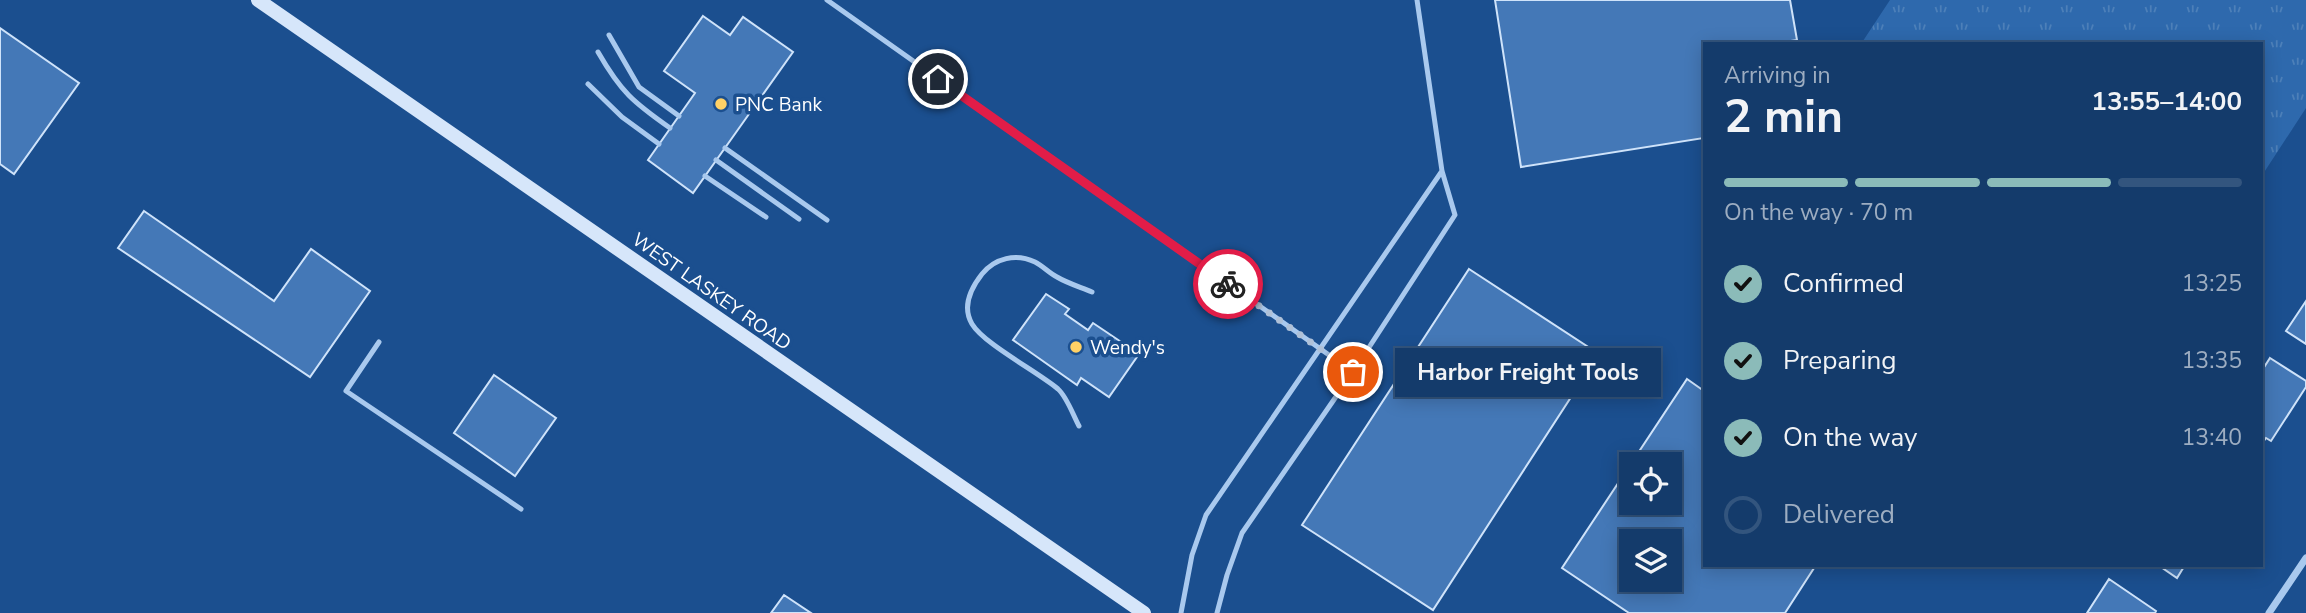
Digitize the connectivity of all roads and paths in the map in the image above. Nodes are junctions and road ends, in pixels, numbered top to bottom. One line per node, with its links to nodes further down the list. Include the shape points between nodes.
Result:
1 (258, 0): 24 (main road, WEST LASKEY ROAD)
2 (827, 0): 19 (lane)
3 (1417, 0): 12 (lane)
4 (609, 35): 7 (lane, via 639,87)
5 (598, 51): 8 (lane, via 634,103)
6 (588, 84): 9 (lane)
7 (679, 116)
8 (670, 128)
9 (659, 144)
10 (725, 148): 16 (lane)
11 (716, 160): 15 (lane)
12 (1442, 171): 19 (lane); 20 (lane, via 1455,215)
13 (705, 176): 14 (lane)
14 (766, 217)
15 (799, 219)
16 (827, 220)
17 (1092, 292): 21 (lane, via 1057,278 1034,262 1005,258 983,272 967,303 972,324 1060,391)
18 (379, 342): 22 (lane, via 346,391)
19 (1320, 348): 20 (lane); 25 (lane, via 1206,515 1192,555)
20 (1353, 372): 26 (lane, via 1242,533)
21 (1079, 426)
22 (521, 509)
23 (2306, 558): 27 (street)
24 (1144, 613)
25 (1181, 613)
26 (1217, 613)
27 (2269, 613)

